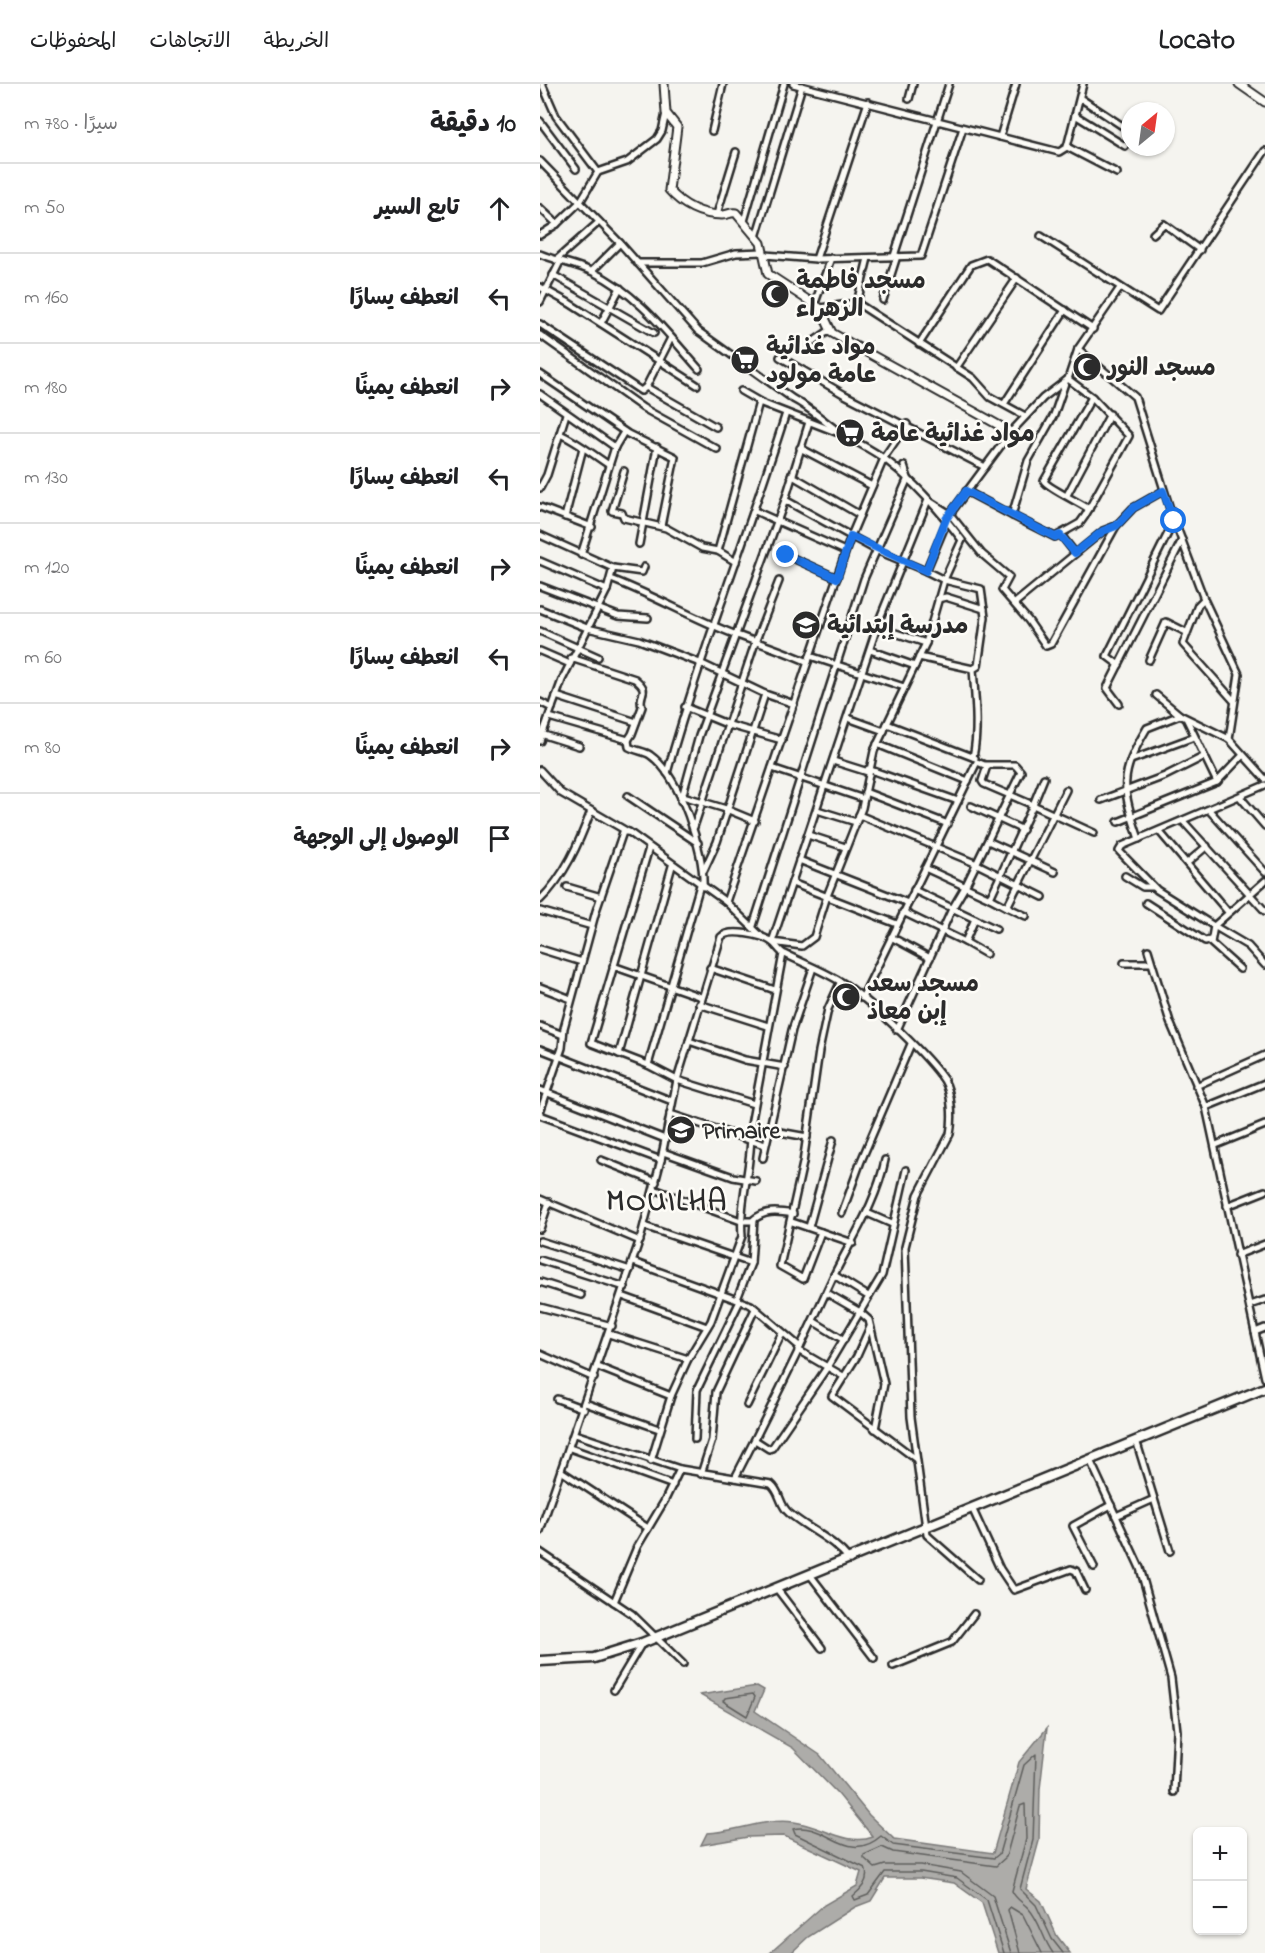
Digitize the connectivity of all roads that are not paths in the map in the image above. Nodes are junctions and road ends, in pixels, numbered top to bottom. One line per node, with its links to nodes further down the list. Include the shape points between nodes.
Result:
1 (542, 84): 30 (street, via 556,116)
2 (664, 84): 16 (street)
3 (723, 84): 22 (street)
4 (784, 84): 35 (street)
5 (793, 84): 11 (street)
6 (913, 84): 13 (street)
7 (949, 84): 18 (street)
8 (1016, 84): 23 (street)
9 (1083, 84): 12 (street)
10 (1239, 84): 15 (street)
11 (801, 86): 14 (street); 41 (street)
12 (1080, 98): 17 (street); 20 (street)
13 (909, 99)
14 (868, 102): 18 (street); 49 (street)
15 (1265, 102)
16 (666, 113): 30 (street, via 662,131 645,149 627,162); 34 (street, via 674,121 677,134 669,190 691,208)
17 (1075, 115): 24 (street); 25 (street)
18 (939, 121): 21 (street); 46 (street)
19 (540, 122): 29 (street)
20 (1121, 125)
21 (963, 128): 23 (street); 46 (street, via 921,255)
22 (712, 131)
23 (1000, 137): 25 (street, via 1059,152)
24 (1121, 144)
25 (1067, 147): 31 (street)
26 (1265, 151): 43 (street)
27 (736, 152): 34 (street)
28 (540, 161): 32 (street)
29 (576, 169)
30 (598, 172): 32 (street)
31 (1117, 173)
32 (580, 202): 36 (street); 37 (street)
33 (540, 208): 37 (street)
34 (717, 214): 35 (street, via 732,212)
35 (744, 221): 41 (street)
36 (599, 222): 42 (street); 50 (street)
37 (557, 224): 39 (street)
38 (1153, 234): 43 (street, via 1164,224)
39 (540, 235)
40 (1041, 236): 56 (street)
41 (756, 237): 45 (street)
42 (620, 243): 51 (street); 52 (street)
43 (1200, 250): 56 (street, via 1158,311)
44 (540, 254): 50 (street)
45 (764, 254): 49 (street); 51 (street, via 727,254 702,263); 62 (street, via 768,274)
46 (896, 256): 48 (street); 58 (street)
47 (831, 258): 48 (street); 49 (street); 62 (street)
48 (868, 258): 60 (street)
49 (816, 259)
50 (558, 261): 52 (street); 53 (street)
51 (637, 263): 97 (street, via 698,331)
52 (592, 271): 55 (street)
53 (553, 275): 57 (street); 61 (street)
54 (1017, 278): 63 (street); 72 (street, via 987,259 971,265); 76 (street)
55 (620, 288): 61 (street); 70 (street)
56 (1120, 288): 66 (street)
57 (543, 289): 59 (street); 64 (street)
58 (883, 300)
59 (540, 302)
60 (857, 303): 62 (street); 72 (street)
61 (610, 306): 64 (street); 68 (street)
62 (818, 306): 67 (street)
63 (1065, 310): 66 (street); 86 (street)
64 (601, 323): 75 (street)
65 (540, 324): 81 (street, via 637,388)
66 (1094, 328): 73 (street)
67 (830, 330): 71 (street); 95 (street)
68 (654, 333)
69 (540, 335): 102 (street, via 644,408)
70 (671, 338): 75 (street); 77 (street)
71 (814, 341)
72 (919, 344): 76 (street)
73 (1078, 349): 79 (street); 113 (street, via 1135,397)
74 (780, 357): 92 (street, via 845,395)
75 (658, 361): 80 (street); 81 (street)
76 (956, 368): 86 (street)
77 (699, 369)
78 (540, 374): 94 (street)
79 (1067, 380): 84 (street); 90 (street); 122 (street, via 1054,415 1028,461)
80 (697, 385)
81 (646, 387): 93 (street)
82 (741, 392): 85 (street)
83 (540, 394): 88 (street)
84 (1092, 397): 89 (street); 114 (street, via 1044,481)
85 (760, 402): 87 (street); 135 (street)
86 (1004, 404): 90 (street)
87 (786, 412): 91 (street); 119 (street)
88 (566, 414): 96 (street); 98 (street)
89 (1110, 414): 114 (street); 118 (street, via 1129,436)
90 (1025, 416): 95 (street)
91 (809, 422): 97 (street); 101 (street)
92 (906, 424): 103 (street); 106 (street)
93 (716, 427)
94 (624, 432): 98 (street); 99 (street)
95 (1011, 432): 106 (street)
96 (560, 434): 100 (street); 111 (street)
97 (846, 436): 103 (street)
98 (615, 447): 104 (street)
99 (657, 447): 126 (street); 127 (street, via 675,457)
100 (583, 448): 104 (street); 123 (street)
101 (800, 448): 108 (street); 110 (street)
102 (717, 449)
103 (885, 459): 109 (street); 110 (street)
104 (609, 465): 129 (street)
105 (904, 465): 109 (street)
106 (985, 466): 112 (street)
107 (624, 471): 126 (street, via 612,511)
108 (791, 475): 115 (street); 120 (street)
109 (908, 478): 116 (street); 137 (street)
110 (872, 486): 120 (street)
111 (540, 488)
112 (966, 491): 121 (street); 122 (street)
113 (1163, 491): 125 (street); 128 (street, via 1133,508)
114 (1067, 495): 118 (street)
115 (785, 500): 124 (street); 132 (street)
116 (928, 500): 121 (street); 142 (street)
117 (540, 507): 123 (street)
118 (1089, 509): 130 (street, via 1080,523)
119 (755, 511): 124 (street); 143 (street)
120 (860, 515): 132 (street)
121 (948, 516): 146 (street); 149 (street, via 962,543); 155 (street, via 1009,577 1002,590)
122 (1013, 516): 130 (street, via 1055,537)
123 (565, 517): 129 (street)
124 (775, 521): 136 (street); 165 (street)
125 (1174, 521): 133 (street); 179 (street, via 1107,656)
126 (643, 522): 127 (street); 134 (street)
127 (661, 526): 135 (street, via 702,548)
128 (1116, 526): 138 (street); 155 (street, via 1051,644 1046,646)
129 (592, 527): 139 (street)
130 (1060, 535): 138 (street)
131 (540, 536): 139 (street)
132 (851, 536): 136 (street); 137 (street)
133 (1182, 540): 154 (street); 179 (street)
134 (639, 544)
135 (718, 551): 143 (street)
136 (845, 551): 147 (street)
137 (879, 551): 142 (street); 178 (street, via 864,579)
138 (1075, 553): 155 (street)
139 (581, 555): 145 (street)
140 (786, 555): 147 (street)
141 (540, 561): 152 (street)
142 (901, 561): 146 (street); 161 (street)
143 (736, 562): 160 (street)
144 (644, 567): 145 (street, via 642,572)
145 (613, 568): 148 (street)
146 (926, 571): 149 (street)
147 (837, 578): 171 (street)
148 (611, 579): 152 (street); 160 (street)
149 (944, 580): 153 (street); 158 (street, via 981,588)
150 (779, 581): 166 (street)
151 (540, 586): 157 (street)
152 (607, 590): 157 (street)
153 (938, 599): 158 (street, via 946,597); 167 (street)
154 (1204, 599): 164 (street); 189 (street, via 1239,674)
155 (1015, 603)
156 (540, 609): 162 (street)
157 (597, 609): 159 (street, via 618,616); 162 (street)
158 (984, 609): 181 (street, via 980,657)
159 (648, 618)
160 (712, 624): 165 (street); 177 (street)
161 (877, 627): 167 (street); 169 (street)
162 (587, 628): 168 (street); 177 (street, via 639,640)
163 (540, 631): 168 (street)
164 (1186, 632): 174 (street, via 1166,622); 189 (street, via 1182,641 1185,646)
165 (735, 634): 166 (street); 183 (street)
166 (756, 639): 176 (street); 184 (street)
167 (926, 643): 173 (street)
168 (578, 646): 172 (street); 175 (street)
169 (870, 650): 180 (street); 182 (street)
170 (540, 651): 175 (street)
171 (810, 656): 176 (street); 178 (street)
172 (598, 657)
173 (919, 657): 180 (street); 181 (street)
174 (1149, 660)
175 (570, 661): 188 (street); 200 (street, via 634,679 643,686 642,707)
176 (808, 662): 191 (street)
177 (700, 663): 183 (street); 193 (street)
178 (838, 665): 182 (street); 222 (street)
179 (1119, 665): 192 (street, via 1107,690)
180 (915, 666): 185 (street)
181 (974, 669): 214 (street)
182 (862, 675): 185 (street); 198 (street)
183 (722, 676): 184 (street); 197 (street)
184 (743, 684): 186 (street); 202 (street)
185 (904, 687): 201 (street)
186 (765, 694): 191 (street); 204 (street)
187 (1156, 695): 195 (street)
188 (556, 696): 194 (street); 200 (street)
189 (1234, 701): 207 (street)
190 (540, 702): 194 (street)
191 (794, 704): 209 (street)
192 (1119, 704)
193 (686, 707): 197 (street); 221 (street)
194 (552, 708): 196 (street)
195 (1180, 715): 199 (street); 215 (street, via 1147,728)
196 (549, 717): 205 (street); 208 (street)
197 (706, 717): 202 (street); 235 (street)
198 (848, 718): 203 (street); 216 (street)
199 (1186, 718): 206 (street); 207 (street)
200 (636, 722): 208 (street)
201 (887, 724): 203 (street); 214 (street)
202 (729, 725): 204 (street); 239 (street)
203 (884, 731): 210 (street)
204 (753, 733): 209 (street); 242 (street)
205 (541, 737): 211 (street)
206 (1194, 737): 213 (street); 215 (street)
207 (1229, 739): 212 (street)
208 (628, 740): 221 (street, via 629,747 650,754)
209 (782, 740): 218 (street)
210 (878, 744): 220 (street); 225 (street)
211 (579, 747)
212 (1244, 755): 224 (street); 226 (street)
213 (1203, 757): 226 (street); 230 (street)
214 (976, 759): 217 (street); 225 (street)
215 (1131, 760): 230 (street)
216 (833, 761): 220 (street); 228 (street)
217 (986, 765): 232 (street, via 983,783); 232 (street, via 1019,768)
218 (772, 768): 222 (street); 250 (street)
219 (540, 770): 245 (street, via 561,793)
220 (868, 771): 231 (street); 238 (street)
221 (667, 773): 235 (street)
222 (800, 778): 228 (street); 309 (street)
223 (1044, 778): 240 (street)
224 (1265, 779)
225 (968, 780): 238 (street)
226 (1217, 782): 248 (street)
227 (1265, 785): 234 (street)
228 (825, 787): 236 (street); 243 (street)
229 (1066, 790): 246 (street)
230 (1124, 790): 237 (street); 248 (street)
231 (865, 792): 236 (street); 254 (street)
232 (1011, 794): 240 (street); 249 (street)
233 (628, 796): 264 (street)
234 (1239, 797): 244 (street); 255 (street)
235 (682, 799): 239 (street); 256 (street)
236 (864, 800): 247 (street)
237 (1101, 800)
238 (958, 801): 254 (street)
239 (702, 803): 242 (street); 256 (street)
240 (1033, 805): 246 (street); 257 (street)
241 (971, 806): 249 (street)
242 (726, 809): 250 (street); 276 (street)
243 (817, 810): 252 (street); 261 (street)
244 (1209, 810): 251 (street); 278 (street)
245 (591, 811): 259 (street); 295 (street, via 570,859)
246 (1054, 814): 260 (street); 271 (street)
247 (859, 815): 252 (street); 265 (street)
248 (1132, 817): 253 (street); 262 (street)
249 (999, 819): 257 (street); 263 (street)
250 (755, 821): 296 (street)
251 (1183, 821): 258 (street); 266 (street)
252 (856, 822): 267 (street)
253 (1118, 822)
254 (948, 824): 265 (street)
255 (1265, 826)
256 (694, 827): 264 (street)
257 (1023, 830): 269 (street)
258 (1158, 831): 262 (street); 272 (street)
259 (629, 832): 268 (street); 292 (street, via 623,832 620,838)
260 (1094, 833)
261 (808, 835): 267 (street); 270 (street)
262 (1139, 839): 287 (street, via 1119,851)
263 (988, 841): 269 (street); 273 (street)
264 (698, 843): 276 (street)
265 (936, 846): 273 (street); 275 (street)
266 (1207, 846): 272 (street); 290 (street)
267 (845, 847): 279 (street)
268 (649, 848): 274 (street); 327 (street)
269 (1012, 852): 271 (street); 280 (street)
270 (800, 860): 279 (street); 283 (street)
271 (1032, 861): 277 (street); 284 (street)
272 (1187, 863): 304 (street)
273 (977, 864): 280 (street); 288 (street)
274 (672, 866): 286 (street); 331 (street)
275 (925, 868): 288 (street); 289 (street)
276 (704, 870): 286 (street)
277 (1055, 872)
278 (1265, 872)
279 (835, 874): 291 (street); 297 (street)
280 (1001, 875): 284 (street); 294 (street)
281 (1125, 876): 287 (street, via 1143,886)
282 (1265, 881): 290 (street)
283 (792, 883): 291 (street); 316 (street)
284 (1019, 884): 293 (street); 299 (street)
285 (567, 886): 292 (street)
286 (702, 886): 296 (street); 333 (street)
287 (1153, 886): 310 (street)
288 (965, 887): 294 (street); 300 (street)
289 (914, 891): 297 (street); 300 (street)
290 (1250, 893): 302 (street); 304 (street)
291 (827, 896): 307 (street); 316 (street, via 812,942 797,947)
292 (601, 897): 308 (street)
293 (1043, 897)
294 (990, 898): 299 (street)
295 (540, 900)
296 (726, 902): 309 (street)
297 (908, 903): 303 (street)
298 (1146, 903): 315 (street, via 1204,940)
299 (1008, 906): 305 (street)
300 (952, 909): 306 (street); 312 (street)
301 (540, 910): 308 (street)
302 (1265, 910)
303 (903, 912): 307 (street); 312 (street)
304 (1228, 912): 310 (street)
305 (1026, 916)
306 (975, 919): 311 (street); 317 (street)
307 (897, 924): 314 (street)
308 (592, 926): 323 (street)
309 (753, 926): 313 (street)
310 (1214, 926): 315 (street); 326 (street, via 1248,946)
311 (996, 929)
312 (943, 930): 317 (street); 322 (street)
313 (761, 936): 316 (street); 328 (street, via 724,933)
314 (891, 937): 322 (street); 337 (street)
315 (1210, 940): 330 (street)
316 (772, 942): 320 (street)
317 (965, 942): 321 (street)
318 (540, 949): 323 (street)
319 (1148, 950): 325 (street)
320 (783, 954): 329 (street); 335 (street)
321 (986, 954)
322 (930, 958): 342 (street)
323 (582, 962): 338 (street)
324 (1124, 963): 325 (street)
325 (1150, 963): 355 (street)
326 (1265, 965)
327 (614, 966): 331 (street); 347 (street, via 590,1040)
328 (710, 968): 335 (street); 336 (street)
329 (813, 968): 332 (street); 352 (street, via 799,1006)
330 (1240, 969)
331 (642, 976): 333 (street); 347 (street)
332 (840, 983): 337 (street); 364 (street, via 828,1009)
333 (672, 986): 336 (street); 351 (street)
334 (540, 987): 338 (street)
335 (775, 990): 341 (street)
336 (701, 997): 339 (street)
337 (862, 998): 342 (street)
338 (572, 999): 343 (street)
339 (699, 1004): 341 (street); 344 (street)
340 (540, 1026): 343 (street)
341 (768, 1026): 350 (street)
342 (897, 1030): 345 (street)
343 (563, 1035): 349 (street)
344 (689, 1041): 350 (street); 353 (street)
345 (911, 1044): 384 (street); 449 (street, via 944,1080 952,1124 918,1195 905,1247)
346 (540, 1049): 349 (street)
347 (619, 1054): 351 (street)
348 (1265, 1055): 355 (street)
349 (559, 1057): 356 (street); 357 (street)
350 (761, 1063): 352 (street); 358 (street)
351 (648, 1065): 353 (street)
352 (785, 1067): 363 (street)
353 (677, 1080): 357 (street); 358 (street)
354 (1265, 1083): 359 (street)
355 (1196, 1086): 359 (street)
356 (543, 1092): 360 (street); 365 (street)
357 (672, 1101): 361 (street)
358 (754, 1104): 367 (street)
359 (1206, 1107): 369 (street)
360 (540, 1113): 373 (street)
361 (670, 1114): 365 (street); 367 (street)
362 (1265, 1125): 369 (street)
363 (769, 1130): 364 (street); 368 (street)
364 (807, 1137): 386 (street)
365 (665, 1139): 370 (street)
366 (833, 1140): 393 (street)
367 (752, 1143): 368 (street); 376 (street)
368 (765, 1145): 371 (street)
369 (1216, 1145): 383 (street)
370 (663, 1152): 373 (street); 376 (street)
371 (763, 1158)
372 (601, 1160): 378 (street)
373 (661, 1160): 378 (street)
374 (885, 1160): 385 (street)
375 (906, 1170): 391 (street)
376 (748, 1180): 377 (street); 389 (street)
377 (756, 1181)
378 (656, 1182): 379 (street)
379 (654, 1189): 389 (street); 392 (street)
380 (1265, 1191): 383 (street)
381 (540, 1199): 382 (street)
382 (549, 1202): 388 (street); 397 (street)
383 (1227, 1206): 400 (street)
384 (842, 1213)
385 (867, 1213): 391 (street); 398 (street)
386 (793, 1214): 387 (street, via 774,1210 758,1214); 390 (street)
387 (754, 1220): 389 (street); 404 (street)
388 (541, 1221): 394 (street)
389 (741, 1221): 401 (street, via 742,1236)
390 (792, 1222): 393 (street); 395 (street, via 780,1264 801,1279)
391 (892, 1224): 413 (street, via 884,1271)
392 (644, 1226): 397 (street); 401 (street)
393 (809, 1227): 395 (street)
394 (540, 1229)
395 (821, 1232): 398 (street)
396 (540, 1241): 405 (street)
397 (640, 1241): 403 (street)
398 (853, 1243): 406 (street)
399 (1265, 1244): 400 (street)
400 (1237, 1255): 416 (street)
401 (735, 1257): 404 (street); 410 (street)
402 (540, 1260): 408 (street)
403 (633, 1262): 405 (street); 410 (street)
404 (751, 1263): 414 (street)
405 (630, 1270): 408 (street)
406 (834, 1275): 409 (street); 413 (street)
407 (540, 1282): 411 (street)
408 (625, 1287): 412 (street)
409 (826, 1293): 419 (street); 420 (street)
410 (723, 1294): 414 (street); 423 (street)
411 (582, 1295)
412 (622, 1296): 421 (street); 423 (street)
413 (868, 1296): 419 (street)
414 (739, 1300): 418 (street); 445 (street, via 697,1390)
415 (1265, 1300): 416 (street)
416 (1250, 1305): 425 (street)
417 (540, 1306): 421 (street)
418 (756, 1309): 426 (street); 454 (street, via 716,1392 712,1440)
419 (860, 1312): 422 (street, via 868,1317); 428 (street)
420 (813, 1321): 428 (street); 429 (street)
421 (612, 1326): 427 (street)
422 (870, 1326): 434 (street); 443 (street, via 884,1384)
423 (707, 1327): 431 (street)
424 (1265, 1328): 425 (street)
425 (1255, 1332): 436 (street)
426 (782, 1333): 429 (street); 440 (street)
427 (609, 1334): 431 (street); 432 (street)
428 (844, 1340): 433 (street)
429 (799, 1349): 433 (street); 446 (street)
430 (540, 1354): 435 (street)
431 (688, 1359): 438 (street)
432 (598, 1367): 435 (street); 438 (street)
433 (828, 1367): 434 (street); 446 (street, via 772,1448)
434 (843, 1376): 443 (street, via 832,1396)
435 (594, 1378): 441 (street)
436 (1265, 1378)
437 (1265, 1388): 447 (main road)
438 (671, 1395): 442 (street)
439 (557, 1398): 441 (street)
440 (747, 1405)
441 (584, 1406): 442 (street); 444 (street)
442 (659, 1429): 451 (street)
443 (876, 1429): 449 (street)
444 (575, 1434): 448 (street); 451 (street)
445 (695, 1439)
446 (755, 1440): 455 (street)
447 (1136, 1440): 450 (main road); 457 (street)
448 (570, 1448): 453 (street); 456 (street)
449 (916, 1459): 462 (street)
450 (1090, 1460): 458 (street); 459 (main road)
451 (651, 1461): 452 (street)
452 (680, 1469): 454 (street); 456 (street)
453 (561, 1471): 461 (street); 463 (street)
454 (701, 1473): 455 (street)
455 (735, 1478): 466 (street, via 771,1485 789,1514 837,1544)
456 (673, 1485): 461 (street)
457 (1154, 1499): 460 (street); 464 (street)
458 (1111, 1505): 460 (street); 467 (street, via 1074,1526)
459 (973, 1510): 462 (main road); 471 (street, via 1014,1590 1071,1569 1076,1571)
460 (1116, 1516): 482 (street, via 1145,1582 1171,1678 1177,1731)
461 (648, 1528): 472 (street)
462 (926, 1529): 466 (main road); 469 (street, via 927,1535)
463 (540, 1531)
464 (1170, 1551)
465 (540, 1552): 472 (street)
466 (850, 1560): 468 (main road)
467 (1094, 1568)
468 (811, 1576): 470 (main road); 477 (street)
469 (978, 1580)
470 (777, 1589): 474 (main road); 476 (street)
471 (1085, 1590)
472 (614, 1602): 474 (street)
473 (974, 1614): 480 (street, via 952,1642)
474 (658, 1637): 475 (main road); 479 (street)
475 (642, 1643): 478 (main road, via 594,1658); 481 (street)
476 (822, 1648)
477 (874, 1658)
478 (540, 1660)
479 (683, 1664)
480 (893, 1666)
481 (614, 1690)
482 (1174, 1792)

